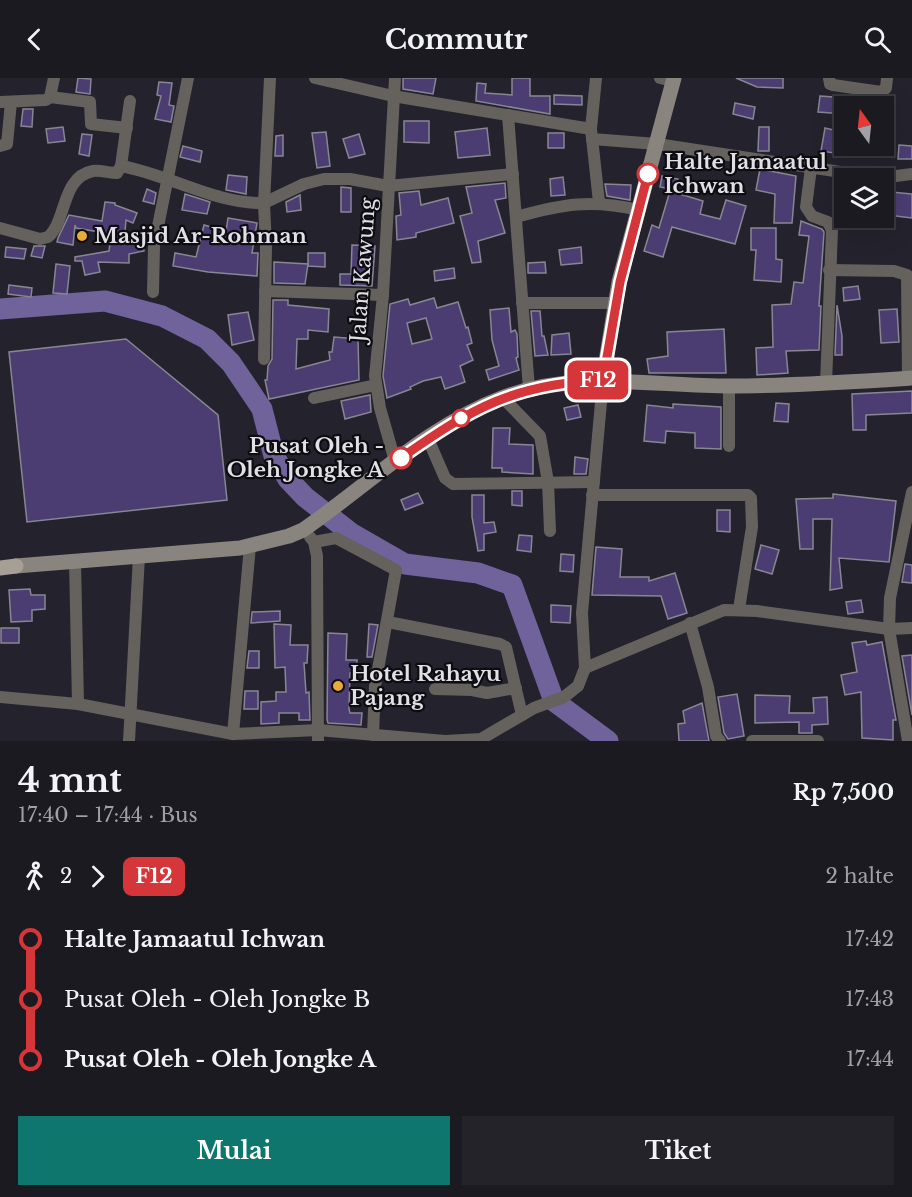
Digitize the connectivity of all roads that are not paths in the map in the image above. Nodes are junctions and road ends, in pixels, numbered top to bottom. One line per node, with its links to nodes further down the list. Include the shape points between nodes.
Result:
1 (54, 78): 11 (street)
2 (188, 78): 23 (street)
3 (270, 78): 26 (street)
4 (315, 78): 10 (street)
5 (395, 78): 10 (street, Jalan Kawung)
6 (596, 78): 16 (street)
7 (829, 78): 8 (street, via 833,85 881,92 886,88)
8 (887, 78)
9 (669, 79): 17 (main road)
10 (393, 96): 14 (street); 24 (street, Jalan Kawung)
11 (50, 97): 13 (street); 15 (street, via 90,102 92,124)
12 (130, 101): 15 (street)
13 (6, 102): 18 (street, via 7,144)
14 (508, 115): 16 (street); 21 (street)
15 (127, 128): 19 (street)
16 (592, 134): 17 (street); 25 (street)
17 (657, 144): 20 (street); 27 (main road)
18 (0, 146)
19 (121, 166): 23 (street); 29 (street, via 117,172 95,171 80,177 48,237)
20 (811, 168): 22 (street, via 880,178); 30 (street, via 806,207 812,216 831,225)
21 (513, 174): 24 (street); 28 (street)
22 (912, 174)
23 (169, 178): 26 (street, via 230,201); 32 (street, via 154,246)
24 (388, 186): 26 (street, via 324,179); 33 (street, Jalan Kawung)
25 (599, 202): 27 (street); 28 (street)
26 (264, 203): 31 (street)
27 (639, 210): 35 (main road)
28 (516, 217): 34 (street)
29 (0, 228)
30 (829, 270): 37 (street, via 907,274); 39 (street)
31 (266, 291): 33 (street); 36 (street)
32 (153, 292)
33 (383, 295): 40 (street, Jalan Kawung)
34 (522, 303): 35 (street); 42 (street)
35 (616, 303): 38 (main road)
36 (264, 359)
37 (910, 378): 39 (main road)
38 (603, 380): 41 (main road); 42 (main road); 49 (street)
39 (826, 384): 41 (main road)
40 (376, 385): 43 (street); 47 (street, Jalan Kawung)
41 (729, 386): 46 (street)
42 (529, 389): 44 (main road)
43 (314, 398)
44 (503, 398): 45 (main road); 48 (street, via 540,436)
45 (428, 439): 47 (main road); 48 (street, via 448,483)
46 (729, 446)
47 (395, 461): 51 (main road)
48 (548, 482): 49 (street); 52 (street)
49 (593, 488): 58 (street, via 748,495 752,527); 63 (street, via 582,613)
50 (912, 492): 62 (street, via 890,598)
51 (308, 526): 53 (street); 54 (main road)
52 (550, 531)
53 (314, 542): 59 (street, via 336,538 396,570); 71 (street, via 318,579)
54 (249, 546): 55 (main road); 70 (street)
55 (140, 556): 56 (main road); 68 (street)
56 (75, 561): 57 (main road); 67 (street)
57 (8, 567)
58 (739, 609): 60 (street, via 724,610); 62 (street)
59 (388, 622): 64 (street, via 506,647); 72 (street, via 375,686)
60 (690, 623): 63 (street); 74 (street)
61 (912, 628): 62 (street)
62 (889, 629): 77 (street)
63 (585, 668): 69 (street, via 578,686 564,698)
64 (516, 688): 65 (street, via 487,693); 69 (street)
65 (435, 689)
66 (0, 697): 67 (street)
67 (78, 704): 68 (street)
68 (131, 714): 70 (street); 73 (street)
69 (522, 715): 72 (street, via 481,739 444,741)
70 (233, 734): 71 (street)
71 (318, 735): 72 (street)
72 (373, 735)
73 (129, 741)
74 (720, 741)
75 (752, 741): 76 (street)
76 (818, 741)
77 (908, 741)

